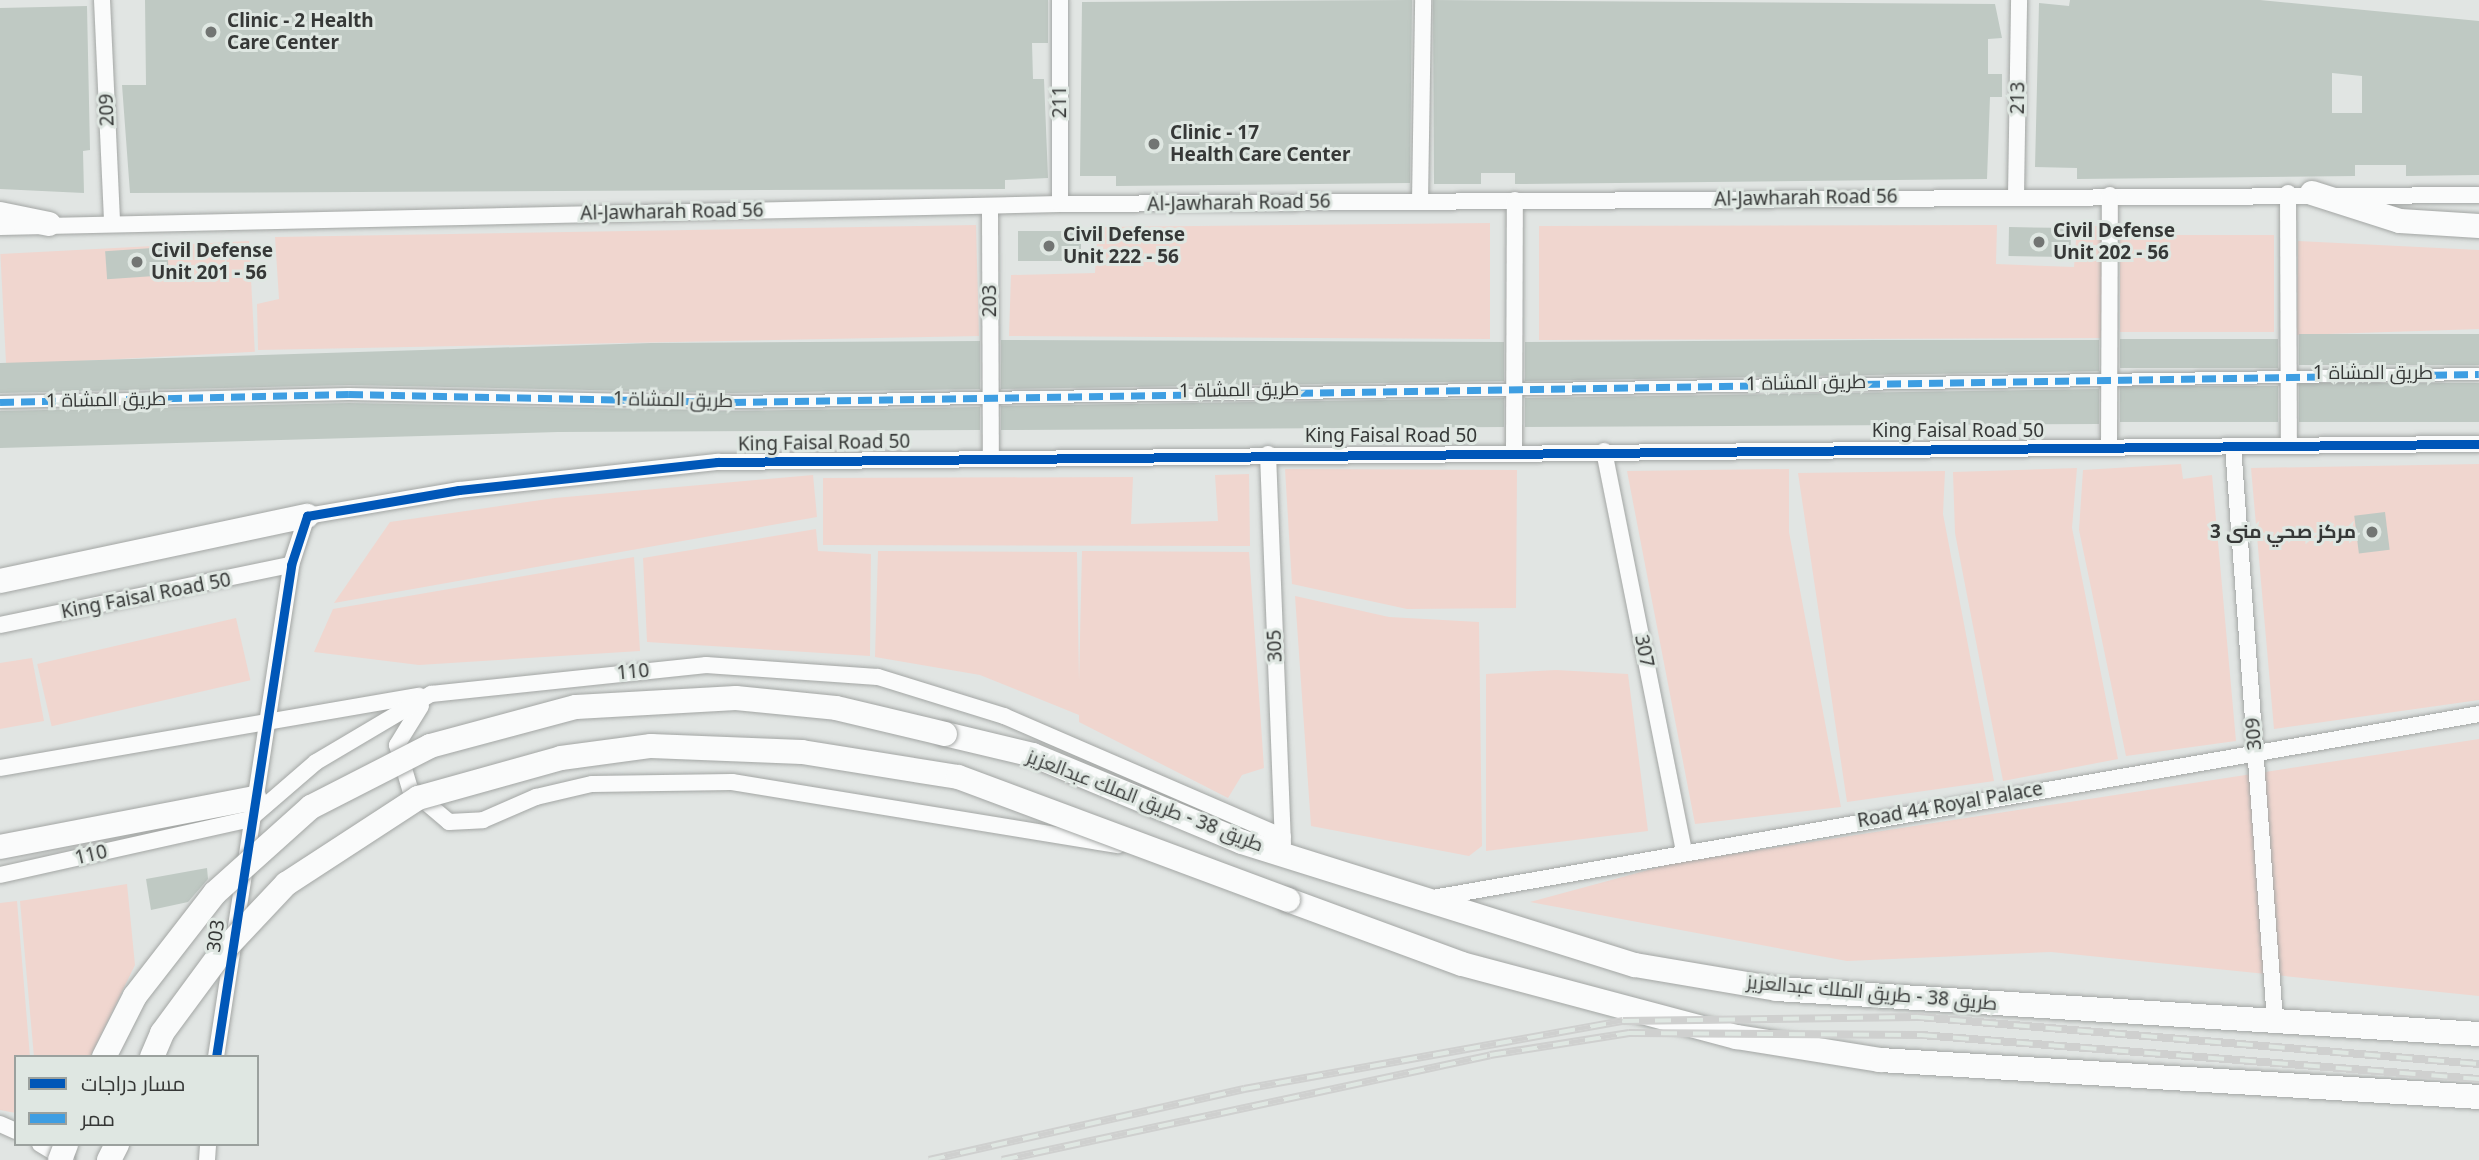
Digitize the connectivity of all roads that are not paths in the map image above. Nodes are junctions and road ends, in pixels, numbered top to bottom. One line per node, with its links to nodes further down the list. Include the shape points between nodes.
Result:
1 (102, 0): 14 (street, 209)
2 (1059, 0): 11 (street, 211)
3 (1423, 0): 10 (street)
4 (2019, 0): 8 (street, 213)
5 (2300, 193): 6 (street, Al-Jawharah Road 56); 7 (street, Al-Jawharah Road 56); 17 (main road, via 2400,222); 18 (street)
6 (2110, 195): 8 (street, Al-Jawharah Road 56); 20 (street)
7 (2479, 195)
8 (2016, 196): 9 (street, Al-Jawharah Road 56)
9 (1514, 200): 10 (street, Al-Jawharah Road 56); 21 (street)
10 (1420, 201): 11 (street, Al-Jawharah Road 56)
11 (1060, 204): 12 (street, Al-Jawharah Road 56)
12 (990, 207): 14 (street, Al-Jawharah Road 56); 22 (street, 203)
13 (0, 215): 15 (main road)
14 (112, 220): 15 (street, Al-Jawharah Road 56)
15 (49, 224): 16 (street, Al-Jawharah Road 56)
16 (0, 226)
17 (2479, 226)
18 (2288, 373): 19 (street, طريق المشاة 1); 20 (street, طريق المشاة 1); 26 (street)
19 (2479, 374)
20 (2108, 377): 21 (street, طريق المشاة 1); 27 (street)
21 (1513, 387): 22 (street, طريق المشاة 1); 28 (street)
22 (991, 395): 23 (street, طريق المشاة 1, via 732,402 349,394); 31 (street, 203)
23 (0, 402)
24 (2479, 444): 26 (street, King Faisal Road 50)
25 (2233, 446): 26 (street, King Faisal Road 50); 27 (street, King Faisal Road 50); 39 (street, 309)
26 (2289, 446)
27 (2109, 447): 29 (street, King Faisal Road 50)
28 (1514, 452): 29 (street, King Faisal Road 50); 30 (street, King Faisal Road 50)
29 (1604, 452): 44 (street, 307)
30 (1268, 454): 31 (street, King Faisal Road 50); 42 (street, 305)
31 (991, 458): 32 (street, King Faisal Road 50, via 717,462 459,490)
32 (307, 516): 33 (street, 303); 34 (main road)
33 (291, 565): 35 (street, King Faisal Road 50); 38 (street, 303)
34 (7, 580)
35 (0, 625)
36 (432, 694): 38 (street); 41 (street, 110, via 316,762); 42 (street, 110, via 706,666 878,677 1004,716); 45 (street, via 405,723 397,745 410,789 449,822 483,820 536,797 592,784 732,782 987,828)
37 (2479, 714): 39 (street, Road 44 Royal Palace)
38 (270, 724): 40 (street); 41 (street, 303)
39 (2256, 753): 44 (street, Road 44 Royal Palace); 48 (street, 309)
40 (0, 768)
41 (252, 809): 43 (main road); 46 (street, 110); 54 (street, 303)
42 (1284, 845): 47 (main road, طريق 38 - طريق الملك عبدالعزيز); 52 (main road, طريق 38 - طريق الملك عبدالعزيز, bridge, via 1033,755 836,708 736,698 576,707 430,746 310,807 215,893 135,996)
43 (0, 847)
44 (1684, 851): 47 (street, Road 44 Royal Palace)
45 (1167, 852): 53 (main road, طريق 38 - طريق الملك عبدالعزيز, bridge, via 958,777 815,754 651,746 561,758 418,798 296,876 221,953 162,1033); 55 (main road, طريق 38 - طريق الملك عبدالعزيز, bridge, via 1462,964 1737,1038 1880,1060)
46 (0, 875)
47 (1422, 900): 48 (main road, طريق 38 - طريق الملك عبدالعزيز, via 1635,965 1777,989)
48 (2275, 1021): 50 (main road, طريق 38 - طريق الملك عبدالعزيز)
49 (2479, 1027): 50 (main road)
50 (2451, 1032): 51 (main road, طريق 38 - طريق الملك عبدالعزيز)
51 (2479, 1034)
52 (105, 1055)
53 (153, 1055)
54 (216, 1055)
55 (2479, 1097)
56 (43, 1146): 57 (street)
57 (67, 1160)

